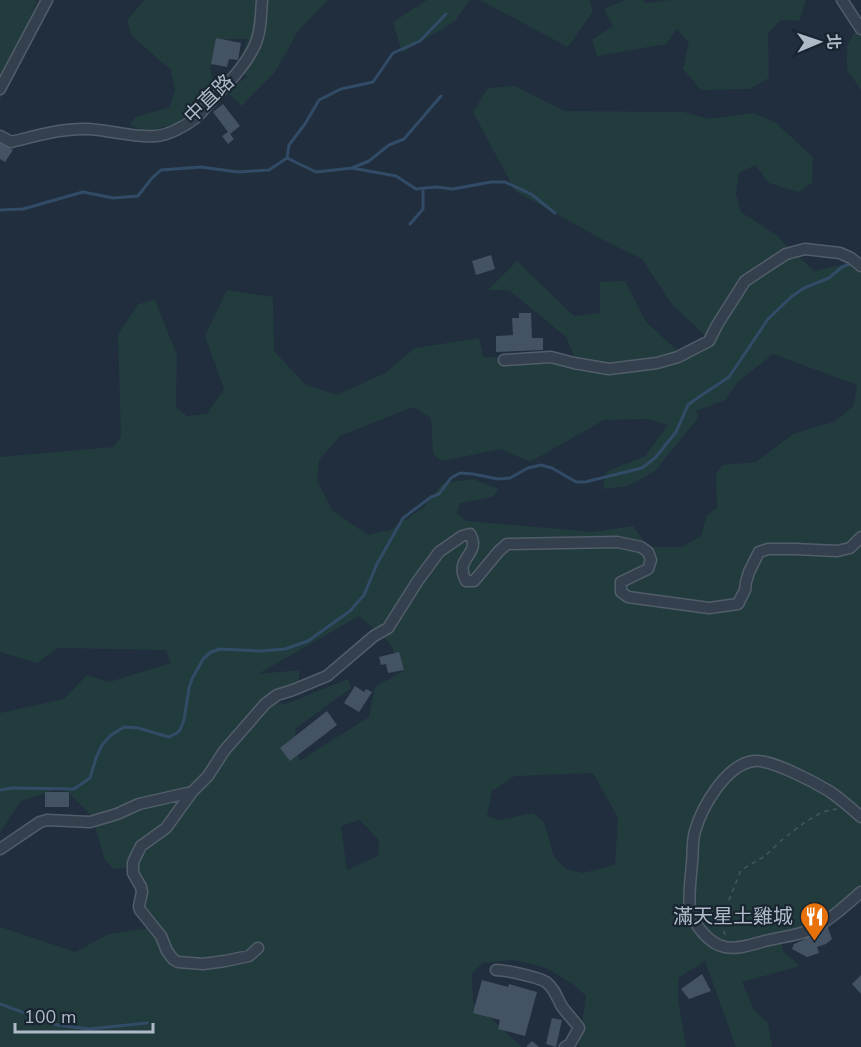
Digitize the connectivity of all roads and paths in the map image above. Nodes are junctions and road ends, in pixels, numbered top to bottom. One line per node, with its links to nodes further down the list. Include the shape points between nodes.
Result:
1 (47, 0): 5 (street)
2 (262, 0): 6 (street, 中直路, via 256,43 249,57 194,119 178,129 158,136 85,129 11,142)
3 (842, 0): 4 (street)
4 (861, 29)
5 (0, 88)
6 (0, 136)
7 (861, 266): 8 (street, via 840,253 804,249 786,254 745,281 709,341 657,363 609,369 551,357)
8 (504, 360)
9 (861, 537): 10 (street, via 850,548 837,550 759,552 738,604 709,608 628,597 621,592 621,582 648,569 651,560 641,547 617,542 507,544 474,581 466,581 461,573 462,564 474,541 470,534 462,536 439,552 388,628 327,676 277,695 265,704)
10 (192, 792): 13 (street, via 139,804 90,822 40,822); 15 (street, via 166,828 141,846 133,863 142,892 140,910 177,962 225,961 249,956)
11 (850, 806): 12 (street); 16 (path, via 822,812 741,870 722,926); 16 (street, via 829,791 768,762 741,765 723,779 701,813 694,834 690,909 706,936)
12 (861, 817)
13 (0, 849)
14 (861, 892): 16 (street, via 808,931)
15 (258, 948)
16 (728, 948)
17 (496, 970): 18 (street, via 545,981 556,993 579,1028)
18 (566, 1047)

